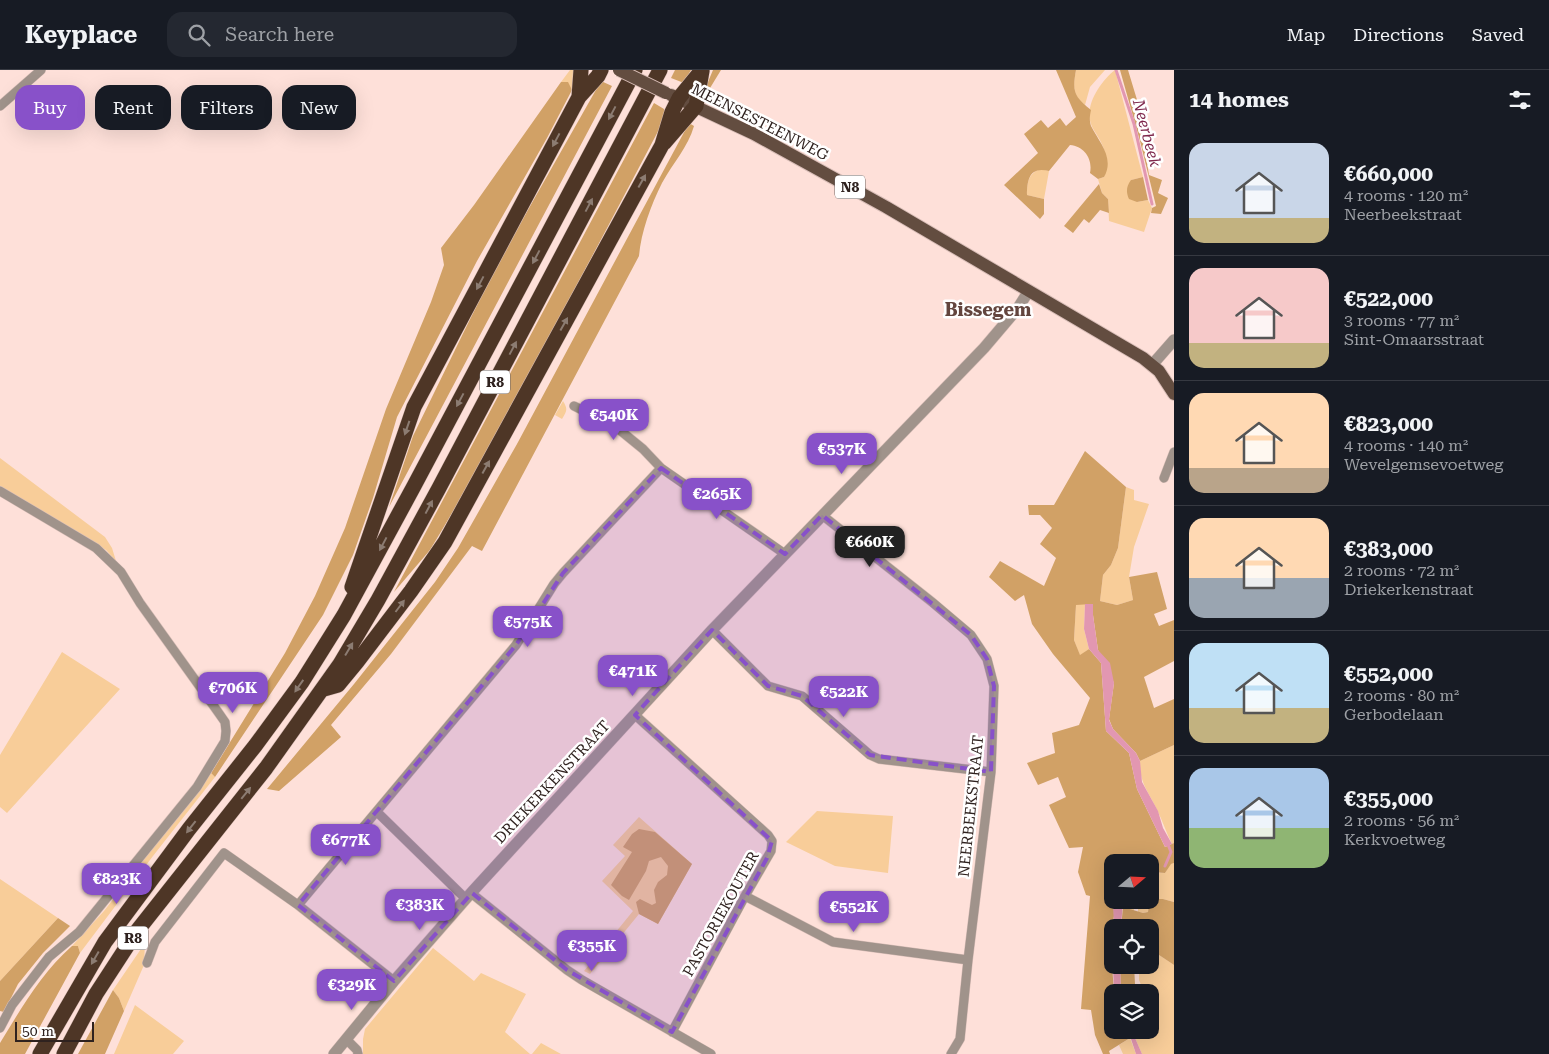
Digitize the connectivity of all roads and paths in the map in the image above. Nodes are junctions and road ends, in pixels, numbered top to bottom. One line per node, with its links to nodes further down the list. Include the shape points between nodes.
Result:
1 (41, 70): 10 (street)
2 (581, 70): 9 (highway)
3 (601, 70): 9 (highway)
4 (619, 70): 8 (main road, MEENSESTEENWEG / N8, bridge)
5 (635, 70): 25 (highway, R8, one-way to 25)
6 (660, 70): 27 (highway, R8, one-way to 6, via 388,583)
7 (702, 70): 8 (highway); 11 (highway)
8 (673, 95): 11 (main road, MEENSESTEENWEG / N8); 12 (highway, via 672,112)
9 (579, 97): 25 (highway, one-way to 25, via 414,407)
10 (0, 106)
11 (696, 106): 12 (highway); 13 (main road, MEENSESTEENWEG / N8, via 886,206)
12 (662, 145): 27 (highway, one-way to 12, via 338,685 445,542)
13 (1028, 292): 15 (main road, N8); 23 (street, DRIEKERKENSTRAAT, via 989,343)
14 (1174, 340): 15 (street)
15 (1152, 365): 16 (main road, N8)
16 (1170, 379): 17 (main road, N8)
17 (1174, 394)
18 (574, 406): 20 (street, via 616,427)
19 (1174, 452): 21 (street)
20 (661, 468): 24 (street); 30 (street, via 563,573 516,645)
21 (1164, 478)
22 (0, 491): 37 (street, via 96,548 120,572 225,722 226,731 225,741 197,787 80,932 49,957 12,1005)
23 (822, 515): 24 (street, DRIEKERKENSTRAAT); 29 (street, NEERBEEKSTRAAT, via 971,635 987,659 994,686)
24 (785, 554): 26 (street, DRIEKERKENSTRAAT)
25 (344, 615): 40 (highway, R8, one-way to 40, via 302,682 105,942)
26 (712, 630): 28 (street, DRIEKERKENSTRAAT); 29 (street, via 768,686 802,696 870,756)
27 (322, 690): 41 (highway, R8, one-way to 27, via 96,994 137,931 266,768)
28 (635, 715): 31 (street, DRIEKERKENSTRAAT); 32 (street, PASTORIEKOUTER, via 768,835 772,842 771,851)
29 (991, 772): 34 (street, NEERBEEKSTRAAT)
30 (377, 812): 31 (street); 33 (street)
31 (469, 896): 36 (street, DRIEKERKENSTRAAT); 38 (street, via 567,970)
32 (745, 896): 34 (street, via 833,942); 38 (street, PASTORIEKOUTER)
33 (298, 905): 35 (street, via 224,853 155,942); 36 (street)
34 (968, 960): 45 (street, NEERBEEKSTRAAT, via 960,1039)
35 (147, 964)
36 (394, 981): 39 (street, DRIEKERKENSTRAAT)
37 (0, 1028)
38 (672, 1032): 44 (street)
39 (346, 1039): 42 (street, DRIEKERKENSTRAAT); 43 (street)
40 (40, 1054)
41 (64, 1054)
42 (334, 1054)
43 (358, 1054)
44 (711, 1054)
45 (951, 1054)

